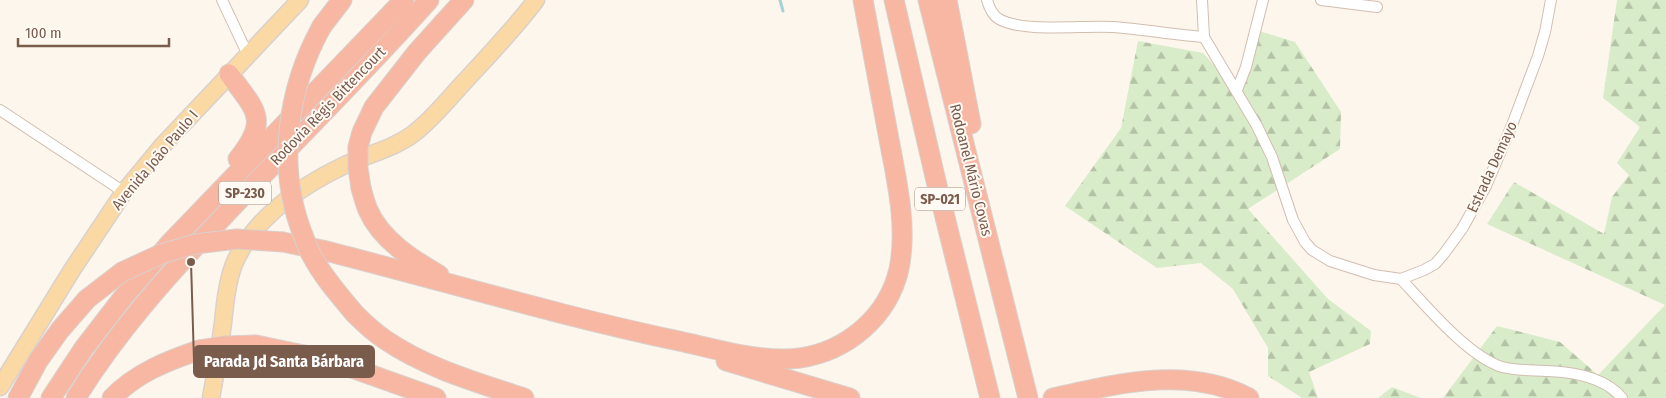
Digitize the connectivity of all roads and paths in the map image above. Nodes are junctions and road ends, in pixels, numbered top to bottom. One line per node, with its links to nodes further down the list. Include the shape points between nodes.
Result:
1 (222, 0): 19 (street)
2 (300, 0): 19 (main road, Avenida João Paulo I)
3 (342, 0): 37 (highway, bridge, via 312,44 287,135 288,171 296,216 312,256 355,314 383,339 448,372)
4 (404, 0): 24 (highway, Rodovia Régis Bittencourt / SP-230)
5 (429, 0): 33 (highway, Rodovia Régis Bittencourt / SP-230, via 175,269 119,336)
6 (464, 0): 27 (highway, bridge, via 374,107 358,146 361,188 369,211 383,233 404,253)
7 (536, 0): 35 (main road, via 457,90 413,134 318,180 267,216 234,264 226,292)
8 (863, 0): 28 (highway, via 901,215 902,245 898,271 889,295 874,318 857,335 840,345 799,358 776,359 743,354)
9 (894, 0): 39 (highway, SP-021, via 942,210)
10 (928, 0): 25 (highway, Rodoanel Mário Covas / SP-021)
11 (946, 0): 25 (highway)
12 (987, 0): 18 (street, via 994,15 1014,24 1112,27)
13 (1202, 0): 18 (street)
14 (1263, 0): 21 (street)
15 (1321, 0): 17 (street)
16 (1551, 0): 26 (street, Estrada Demayo, via 1538,56 1486,186 1462,229 1435,264)
17 (1377, 7)
18 (1204, 37): 21 (street, Estrada Demayo)
19 (248, 55): 20 (main road, Avenida João Paulo I)
20 (229, 74): 23 (main road, Avenida João Paulo I); 24 (highway, via 257,117 254,134)
21 (1237, 90): 26 (street, Estrada Demayo, via 1272,157 1293,220 1305,242 1330,261 1374,275)
22 (0, 110): 23 (street)
23 (124, 192): 29 (main road, Avenida João Paulo I)
24 (171, 242): 32 (highway, Rodovia Régis Bittencourt / SP-230, via 84,348)
25 (991, 249): 30 (highway, Rodoanel Mário Covas / SP-021)
26 (1401, 279): 42 (street, via 1473,351 1488,360 1502,367 1575,374 1606,385)
27 (457, 286): 28 (highway); 31 (highway, bridge, via 283,242 237,239 195,244 161,254 122,272 87,299 38,361)
28 (625, 330): 38 (highway)
29 (0, 387)
30 (1027, 395)
31 (18, 398)
32 (51, 398)
33 (76, 398)
34 (112, 398): 36 (highway, bridge, via 145,371 172,359 199,350 256,344 349,368)
35 (211, 398)
36 (436, 398)
37 (524, 398)
38 (850, 398)
39 (990, 398)
40 (1053, 398): 41 (highway, via 1117,384 1155,380 1191,381 1217,386)
41 (1249, 398)
42 (1622, 398)

